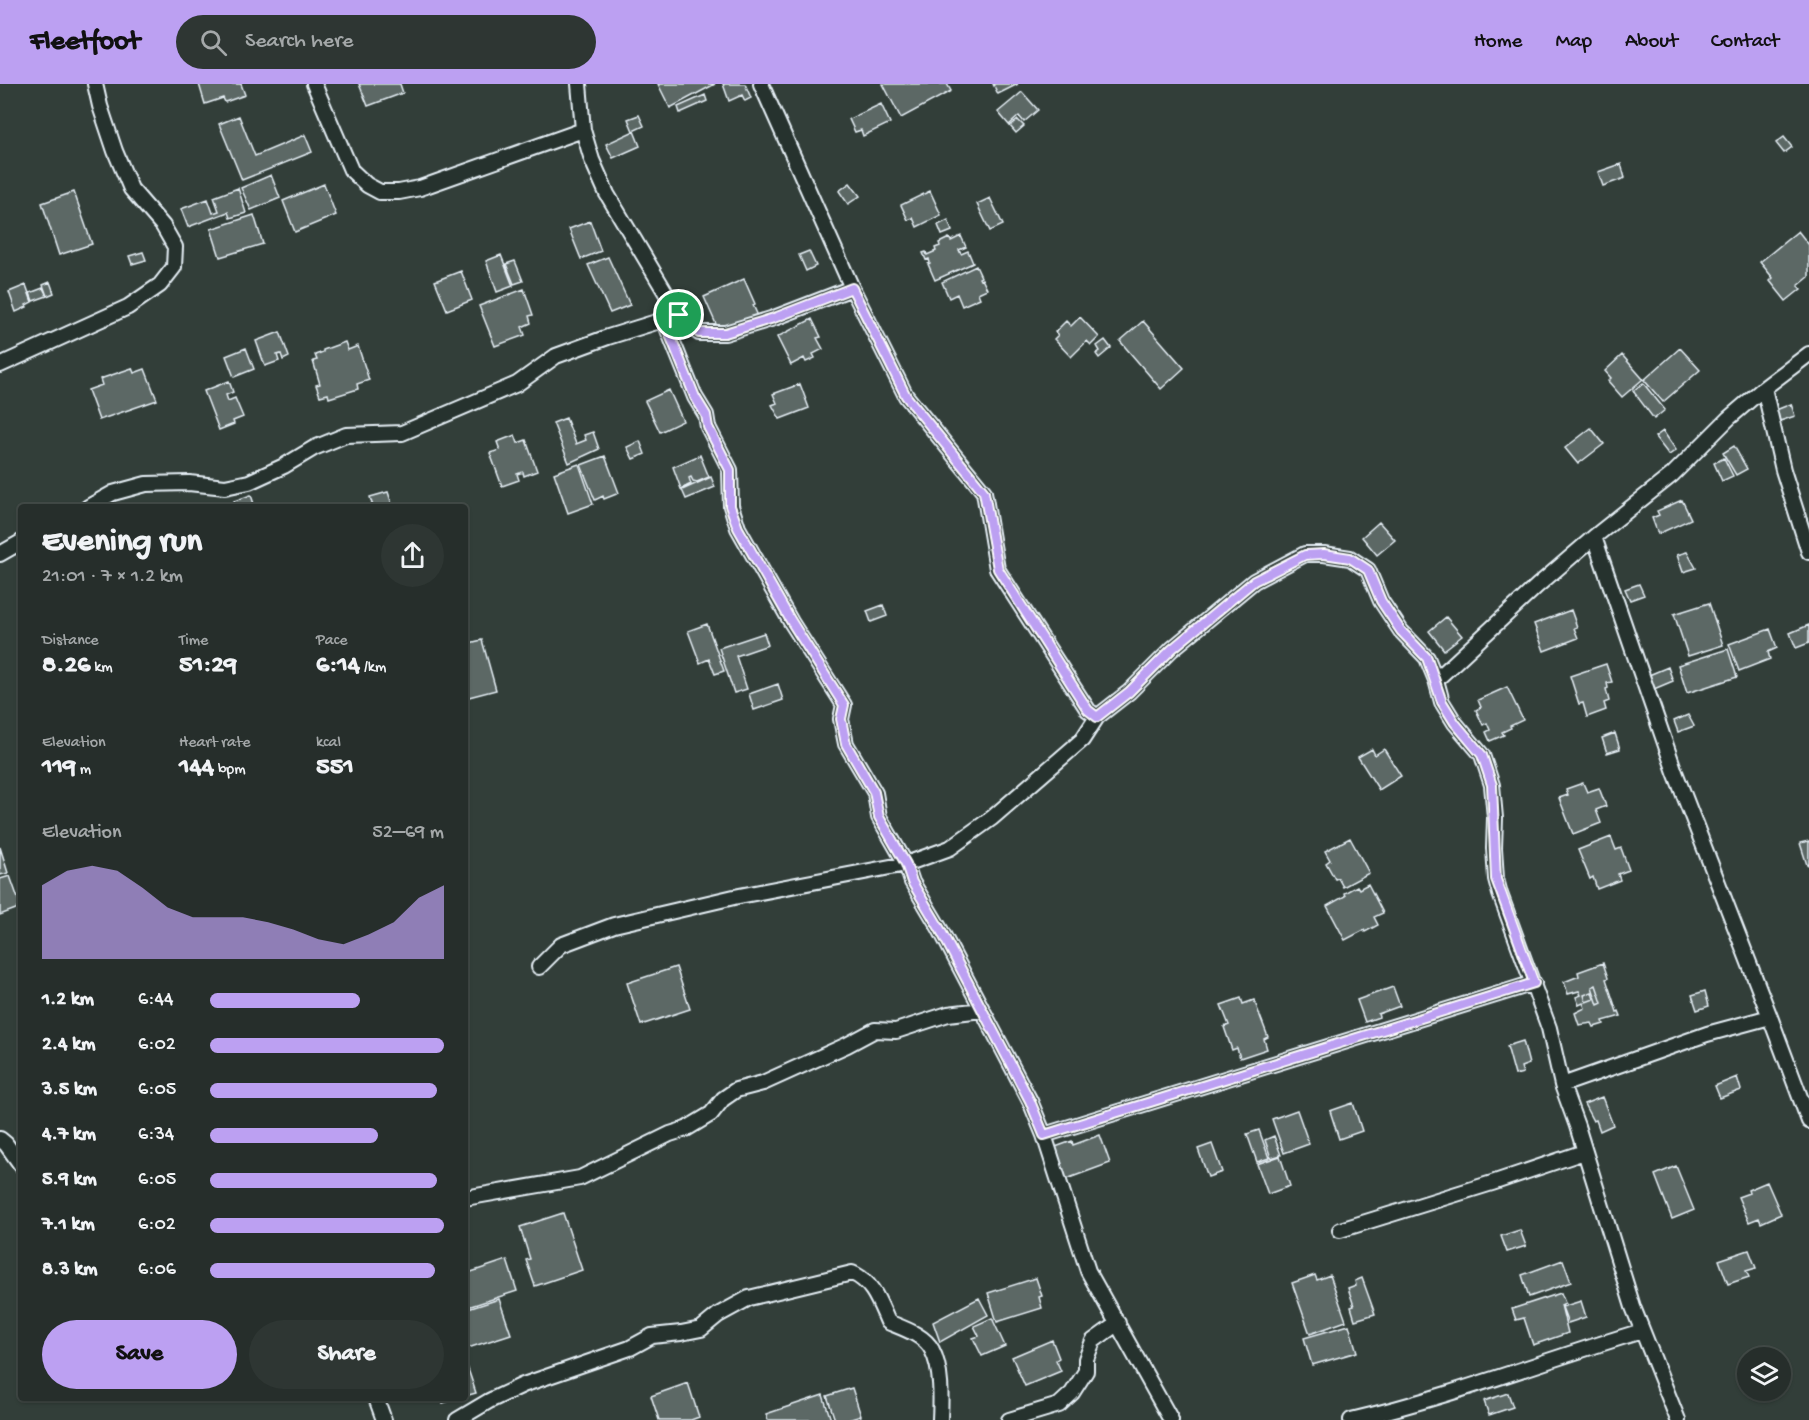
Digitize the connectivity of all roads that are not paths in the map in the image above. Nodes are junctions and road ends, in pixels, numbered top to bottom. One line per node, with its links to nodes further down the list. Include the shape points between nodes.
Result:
1 (94, 84): 10 (street, via 131,189 163,226 175,247 174,267 160,285 129,307)
2 (314, 84): 5 (street, via 351,170 380,192 420,188)
3 (579, 84): 5 (street)
4 (761, 84): 6 (street)
5 (583, 130): 7 (street, via 607,194)
6 (852, 288): 7 (street, via 725,333 699,333); 18 (street, via 906,396 984,492 998,569 1088,710)
7 (679, 315): 8 (street)
8 (664, 320): 12 (street, via 556,356 517,384 402,433 346,435 249,482 225,487 146,484 113,493); 19 (street, via 730,470 730,506 738,528 844,705 841,719 846,744 874,792 879,817)
9 (1809, 354): 11 (street)
10 (0, 365)
11 (1764, 388): 13 (street, via 1672,475); 15 (street, via 1783,470)
12 (93, 504)
13 (1594, 537): 17 (street); 23 (street, via 1675,772)
14 (18, 544): 16 (street)
15 (1809, 552)
16 (0, 554)
17 (1436, 680): 18 (street, via 1427,658 1401,631 1381,601 1368,570 1350,558 1305,555 1254,581); 21 (street, via 1442,702 1482,755 1492,785 1496,879)
18 (1097, 717): 19 (street, via 1082,740 992,818 950,848)
19 (906, 864): 20 (street, via 614,925 561,945); 22 (street)
20 (539, 967)
21 (1534, 983): 24 (street); 26 (street)
22 (982, 1010): 26 (street); 30 (street, via 948,1014 896,1031 875,1030 763,1083 736,1090 711,1114 686,1129 580,1178)
23 (1770, 1017): 24 (street, via 1707,1034); 25 (street)
24 (1562, 1085): 28 (street)
25 (1809, 1121)
26 (1044, 1135): 32 (street, via 1088,1271)
27 (0, 1139): 29 (street)
28 (1584, 1152): 31 (street); 33 (street)
29 (18, 1161)
30 (468, 1197)
31 (1340, 1230)
32 (1118, 1323): 38 (street, via 1093,1341 1086,1371 1059,1405); 39 (street)
33 (1642, 1331): 40 (street, via 1392,1411); 41 (street)
34 (377, 1401): 35 (street)
35 (384, 1420)
36 (457, 1420): 37 (street, via 523,1385 630,1348 652,1336 701,1329 749,1298 852,1274 863,1278 876,1294 888,1322 915,1334 932,1348 941,1384)
37 (940, 1420)
38 (1009, 1420)
39 (1171, 1420)
40 (1351, 1420)
41 (1678, 1420)

